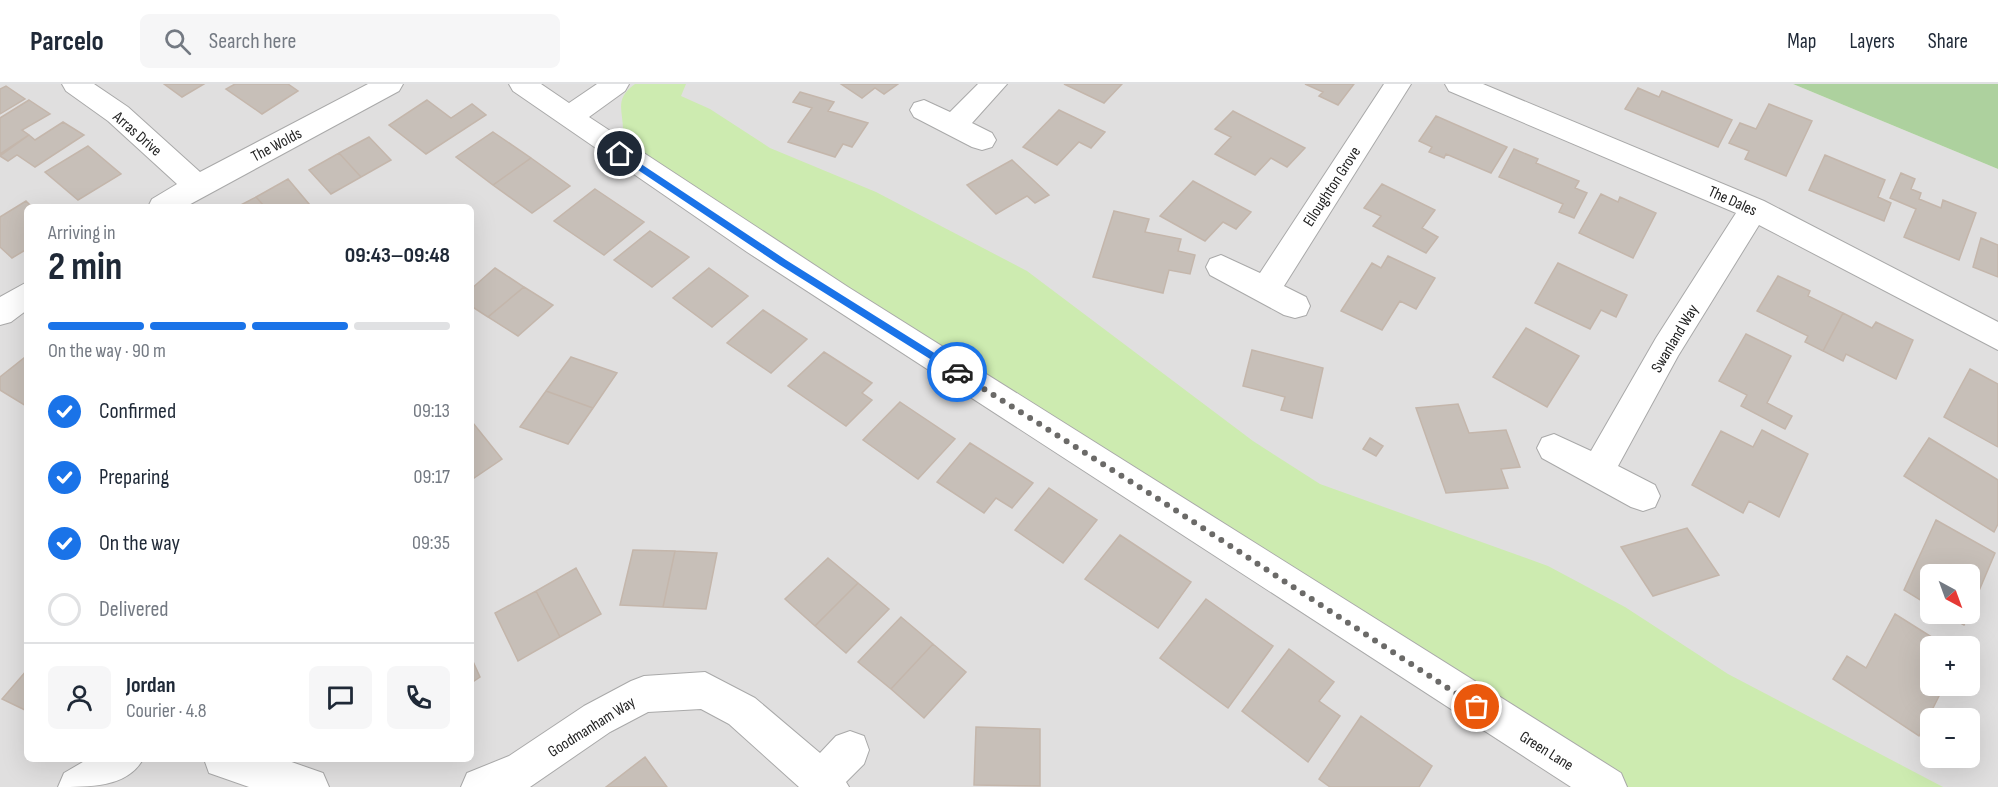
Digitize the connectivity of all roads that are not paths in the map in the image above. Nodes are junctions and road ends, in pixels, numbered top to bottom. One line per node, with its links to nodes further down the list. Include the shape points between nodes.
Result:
1 (75, 84): 12 (street, Arras Drive, via 118,114)
2 (390, 84): 12 (street, The Wolds)
3 (522, 84): 9 (street, Green Lane)
4 (616, 84): 9 (street)
5 (994, 84): 10 (street)
6 (1398, 84): 16 (street, Elloughton Grove)
7 (1458, 84): 14 (street, The Dales)
8 (924, 110): 10 (street)
9 (569, 117): 31 (street, Green Lane, via 783,262)
10 (955, 124): 11 (street)
11 (982, 140)
12 (197, 186): 13 (street, The Wolds)
13 (167, 204)
14 (1754, 209): 20 (street, The Dales); 22 (street, Swanland Way, via 1667,347)
15 (1221, 267): 16 (street)
16 (1265, 290): 18 (street)
17 (24, 296): 19 (street)
18 (1295, 306)
19 (0, 313)
20 (1998, 336)
21 (1554, 448): 22 (street)
22 (1598, 471): 23 (street)
23 (1643, 496)
24 (850, 750): 27 (street, Goodmanham Way)
25 (119, 762): 28 (street)
26 (232, 762): 29 (street)
27 (825, 783): 30 (street, Goodmanham Way, via 742,711 705,690 644,694 597,719 522,771)
28 (78, 787)
29 (309, 787)
30 (481, 787)
31 (1607, 787)

